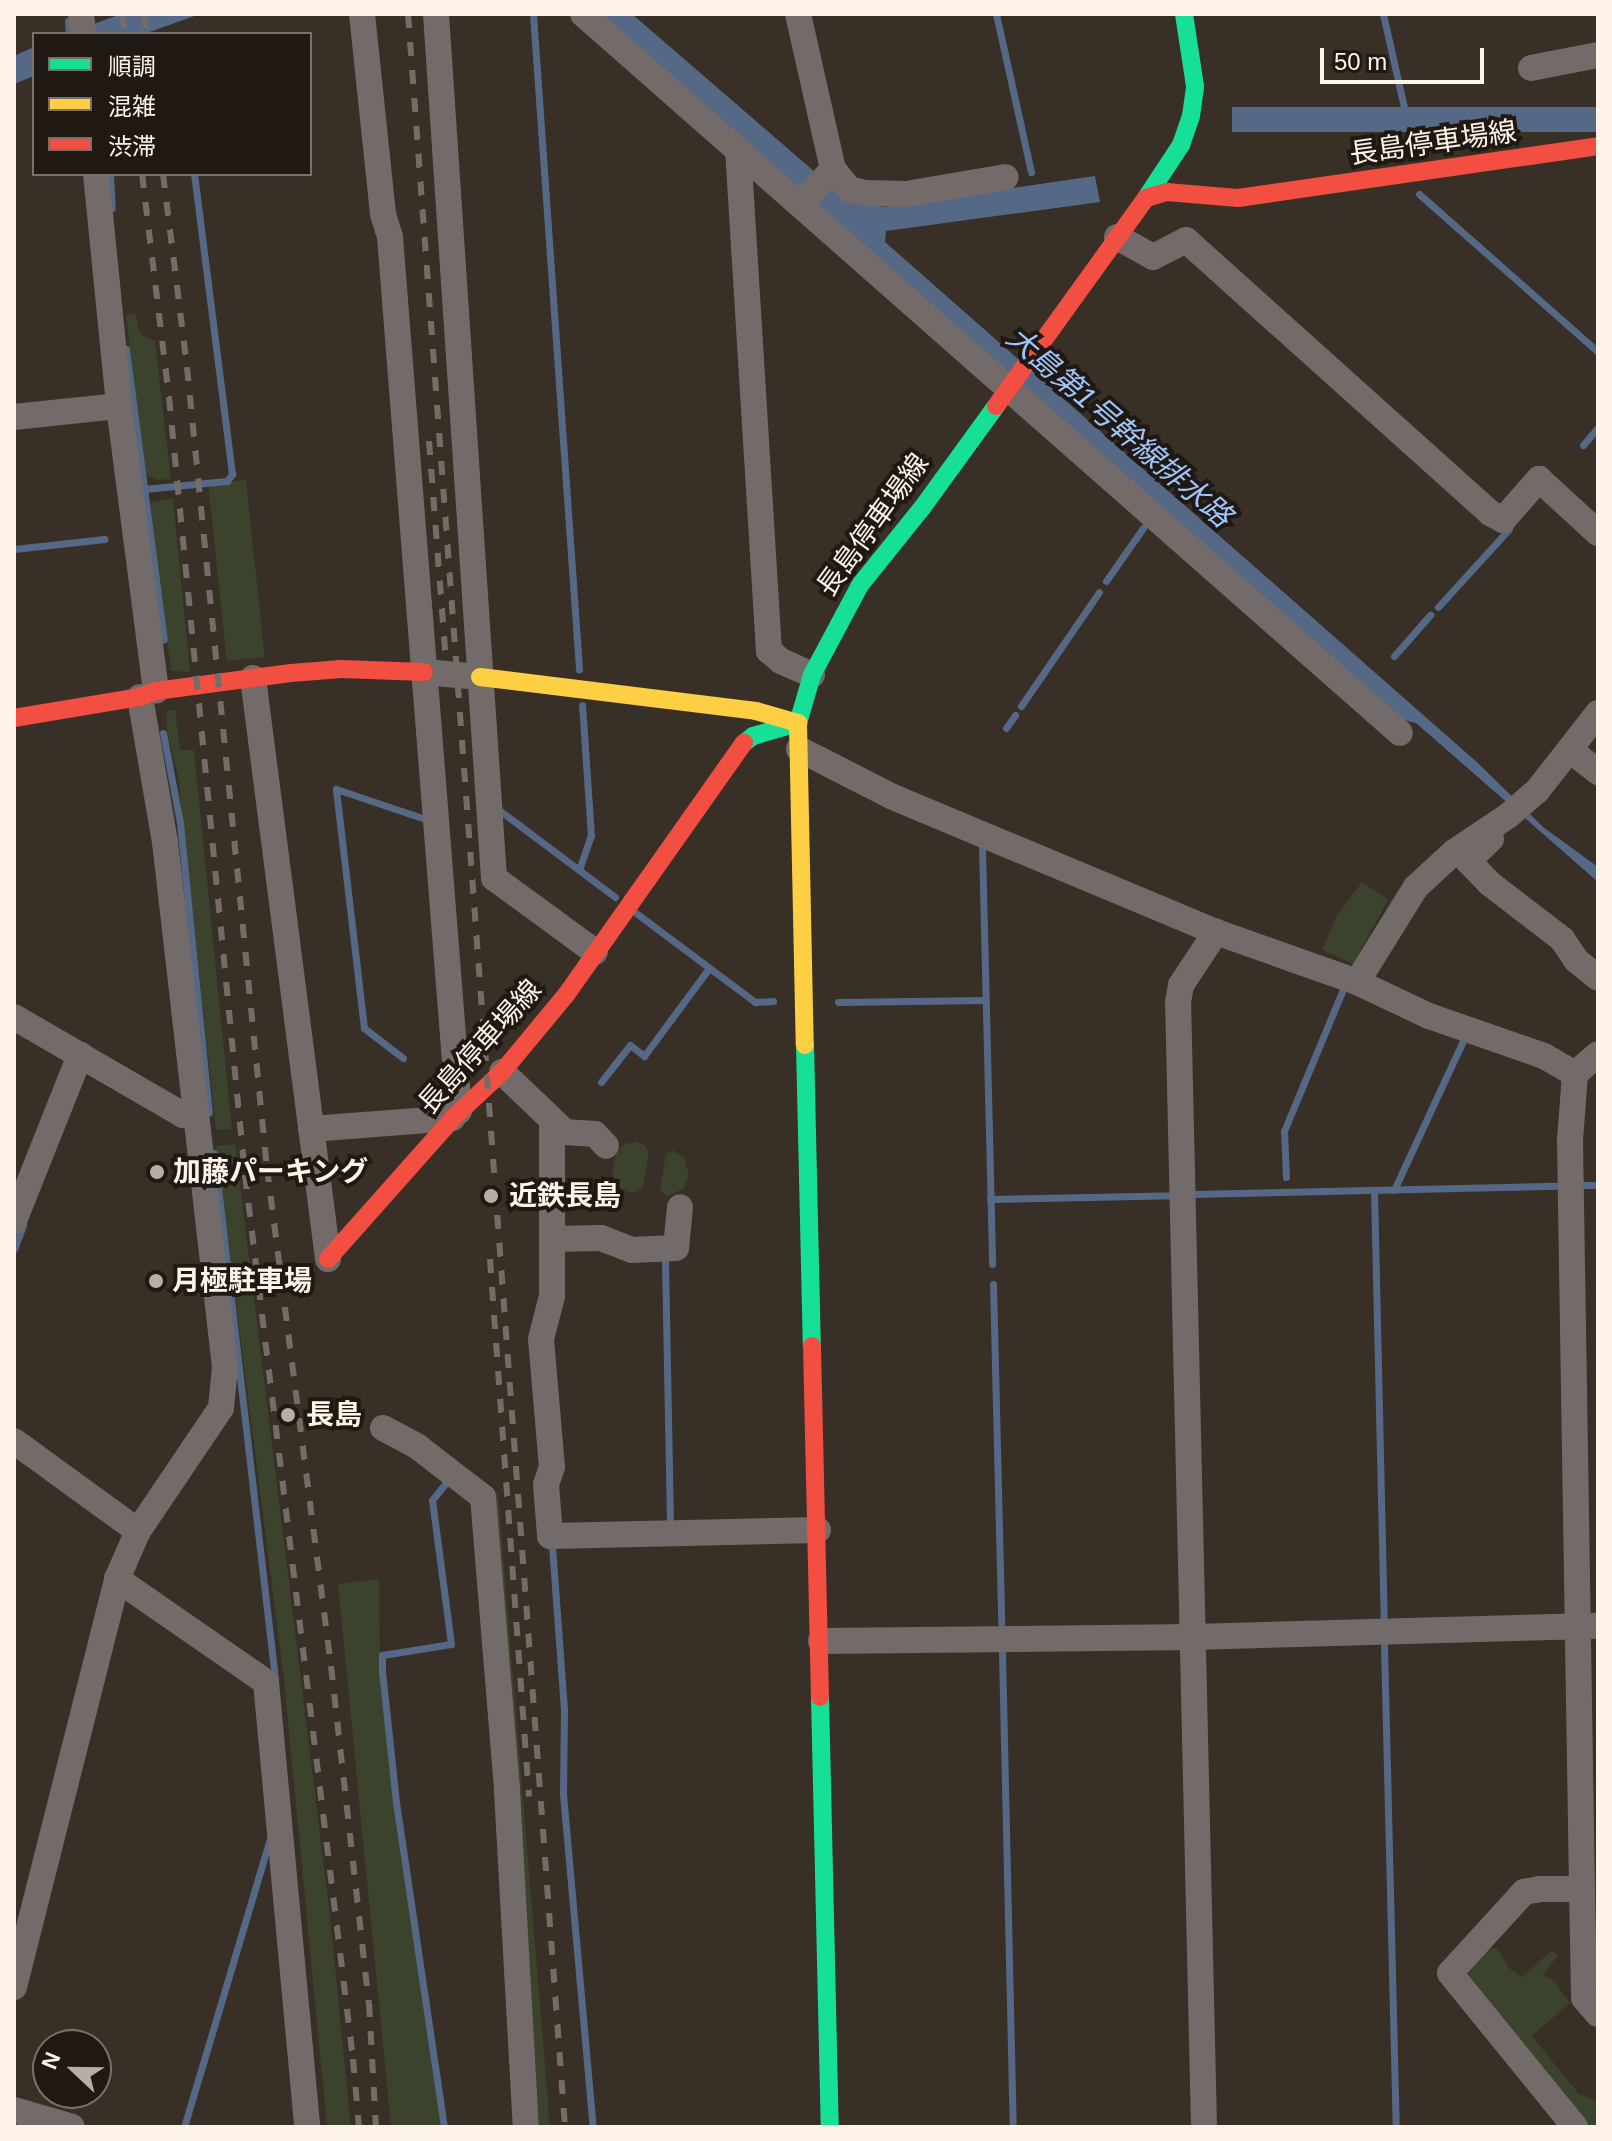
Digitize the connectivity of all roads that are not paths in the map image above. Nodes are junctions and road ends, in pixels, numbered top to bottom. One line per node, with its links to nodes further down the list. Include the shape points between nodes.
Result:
1 (362, 14): 20 (street, via 383,214 390,237)
2 (436, 14): 22 (street)
3 (583, 14): 9 (street)
4 (798, 14): 10 (street)
5 (1184, 14): 13 (street, via 1195,86 1191,116 1181,145)
6 (1598, 55): 7 (street)
7 (1531, 68)
8 (1598, 146): 13 (street, 長島停車場線, via 1238,198 1167,192)
9 (738, 149): 14 (street); 21 (street, via 769,651)
10 (830, 173): 12 (street, via 849,189 906,194); 14 (street)
11 (96, 176): 17 (street)
12 (1006, 177)
13 (1146, 198): 15 (street, 長島停車場線)
14 (803, 202): 16 (street)
15 (1117, 237): 16 (street, 長島停車場線); 19 (street, via 1153,257 1186,240 1490,513 1503,520 1539,479)
16 (1007, 387): 21 (street, 長島停車場線, via 860,585); 27 (street)
17 (119, 406): 18 (street); 24 (street)
18 (14, 417)
19 (1598, 533)
20 (424, 672): 22 (street); 23 (street, via 341,669); 41 (street)
21 (812, 675): 28 (street, 長島停車場線)
22 (480, 677): 28 (street, via 756,711); 33 (street, via 494,878)
23 (253, 678): 24 (street); 44 (street)
24 (148, 694): 26 (street); 42 (street)
25 (1598, 713): 29 (street)
26 (14, 718)
27 (1400, 733)
28 (798, 736): 32 (street, via 893,797); 33 (street, 長島停車場線, via 753,736 736,750); 52 (street)
29 (1570, 750): 30 (street); 31 (street)
30 (1598, 772)
31 (1518, 808): 34 (street, via 1468,861 1562,939); 35 (street, via 1454,852 1416,887)
32 (1216, 932): 35 (street); 56 (street, via 1181,985 1178,1002)
33 (595, 952): 39 (street, 長島停車場線)
34 (1598, 978)
35 (1357, 982): 40 (street, via 1429,1016 1544,1056)
36 (14, 1017): 38 (street)
37 (1598, 1054): 40 (street)
38 (80, 1055): 42 (street); 47 (street)
39 (502, 1072): 41 (street, 長島停車場線); 43 (street)
40 (1575, 1074): 55 (street, via 1570,1141)
41 (456, 1115): 44 (street); 49 (street, 長島停車場線)
42 (194, 1117): 53 (street, via 225,1367 221,1408)
43 (552, 1120): 45 (street, via 565,1132 595,1134); 48 (street)
44 (311, 1129): 49 (street)
45 (606, 1146)
46 (680, 1207): 48 (street, via 676,1248 632,1250 601,1238)
47 (14, 1221)
48 (553, 1239): 52 (street, via 552,1296 541,1339 552,1467 546,1484 550,1536)
49 (328, 1259)
50 (383, 1428): 64 (street, via 418,1447 483,1497)
51 (14, 1441): 53 (street)
52 (818, 1530): 57 (street)
53 (138, 1531): 54 (street)
54 (117, 1579): 59 (street); 63 (street, via 266,1682)
55 (1587, 1626): 56 (street); 58 (street)
56 (1193, 1637): 57 (street); 66 (street)
57 (821, 1641): 65 (street)
58 (1582, 1889): 60 (street, via 1584,1998); 67 (street, via 1524,1892 1450,1973)
59 (14, 1987)
60 (1598, 2014)
61 (14, 2110): 62 (street)
62 (72, 2127)
63 (307, 2127)
64 (526, 2127)
65 (830, 2127)
66 (1204, 2127)
67 (1575, 2127)

